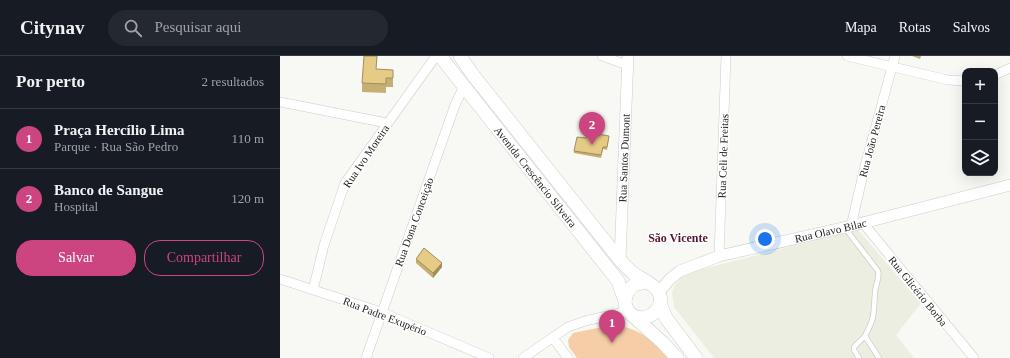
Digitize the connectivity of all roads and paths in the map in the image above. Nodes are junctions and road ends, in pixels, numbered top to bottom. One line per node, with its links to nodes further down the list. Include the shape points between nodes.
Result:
1 (436, 56): 15 (street, Rua Ivo Moreira)
2 (440, 56): 13 (main road, Avenida Crescêncio Silveira)
3 (460, 56): 20 (main road, Avenida Crescêncio Silveira)
4 (602, 56): 8 (street)
5 (726, 56): 19 (street, Rua Celi de Freitas)
6 (847, 56): 9 (street)
7 (895, 56): 9 (street, Rua João Pereira)
8 (628, 60): 20 (street, Rua Santos Dumont)
9 (893, 66): 12 (street, via 948,80); 18 (street, Rua João Pereira)
10 (1010, 68): 11 (street)
11 (998, 74)
12 (962, 81)
13 (464, 86): 25 (main road, Avenida Crescêncio Silveira, via 618,281); 26 (street, Rua Dona Conceição)
14 (280, 102): 15 (street)
15 (387, 123): 23 (street, Rua Ivo Moreira, via 345,183 324,245)
16 (1010, 186): 17 (street, Rua Olavo Bilac)
17 (863, 223): 18 (street, Rua Olavo Bilac); 37 (street, Rua Glicério Borba)
18 (848, 227): 19 (street, Rua Olavo Bilac); 27 (lane, via 879,276 875,293 875,313)
19 (719, 256): 24 (street, Rua Olavo Bilac, via 680,272 670,279)
20 (620, 260): 22 (main road, Avenida Crescêncio Silveira)
21 (280, 279): 23 (street, Rua Padre Exupério)
22 (646, 282): 24 (main road, via 651,284); 25 (main road, via 634,284 626,294)
23 (313, 290): 26 (street, Rua Padre Exupério)
24 (660, 298): 25 (main road, via 654,313 649,316 638,317); 34 (main road, via 666,318)
25 (629, 309): 28 (street, via 568,327); 33 (main road)
26 (381, 312): 29 (street, Rua Dona Conceição); 30 (street, Rua Padre Exupério)
27 (865, 336): 35 (lane, via 854,347); 36 (lane)
28 (553, 338): 31 (street); 32 (street)
29 (366, 358)
30 (489, 358)
31 (523, 358)
32 (568, 358)
33 (677, 358)
34 (696, 358)
35 (859, 358)
36 (879, 358)
37 (974, 358)

